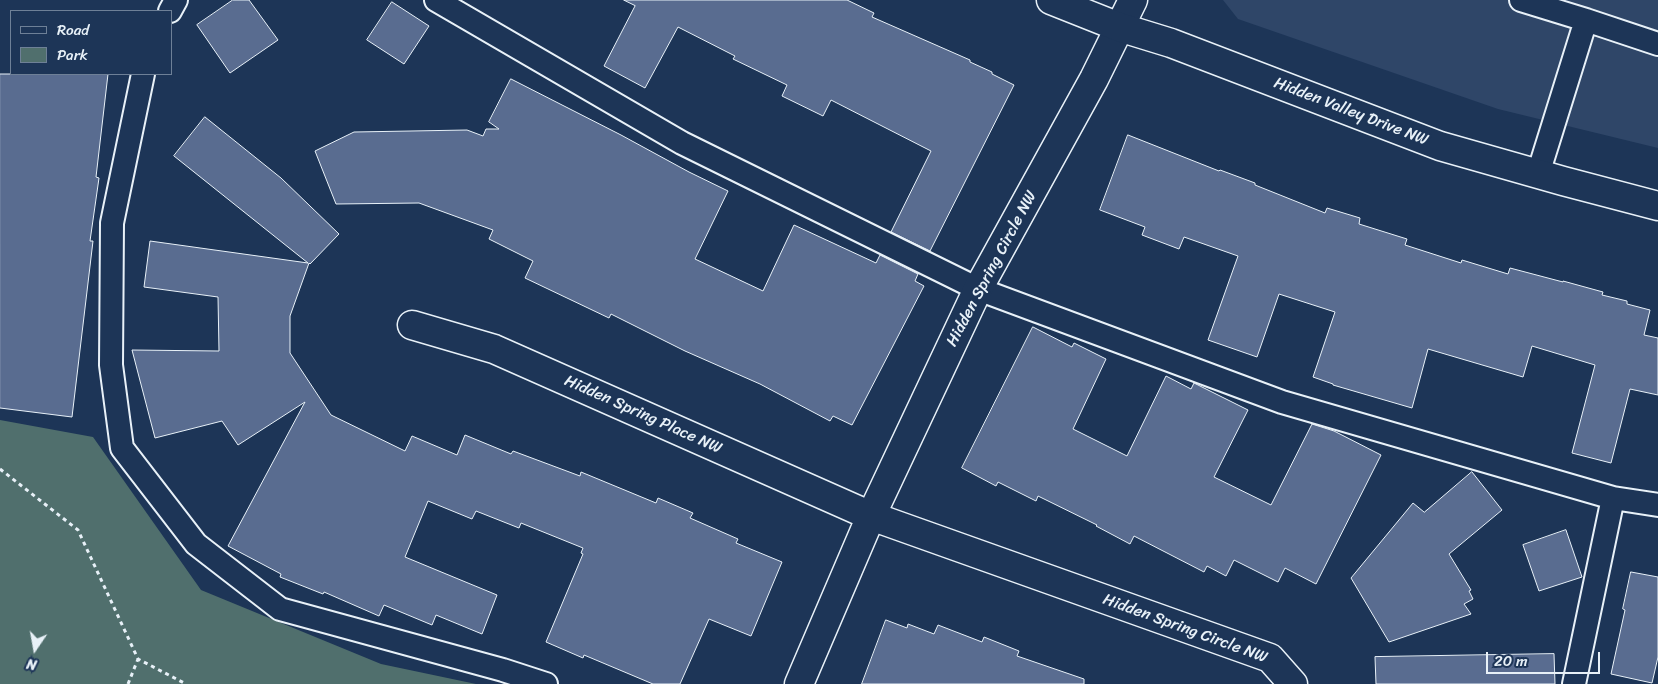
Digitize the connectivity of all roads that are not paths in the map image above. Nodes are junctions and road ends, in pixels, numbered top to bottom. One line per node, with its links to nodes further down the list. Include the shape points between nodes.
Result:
1 (436, 0): 11 (lane, via 682,143)
2 (1051, 0): 6 (street, Hidden Valley Drive NW)
3 (1133, 0): 6 (street, Hidden Spring Circle NW)
4 (1521, 0): 5 (lane)
5 (1586, 20): 7 (lane); 9 (lane)
6 (1120, 27): 9 (street, Hidden Valley Drive NW, via 1440,146); 11 (street, Hidden Spring Circle NW)
7 (1658, 44)
8 (143, 75): 16 (lane, via 112,223 111,364 122,448 196,544 280,609)
9 (1538, 174): 10 (street, Hidden Valley Drive NW)
10 (1658, 206)
11 (978, 289): 13 (lane, via 1282,402); 15 (street, Hidden Spring Circle NW)
12 (412, 325): 15 (street, Hidden Spring Place NW, via 494,349)
13 (1613, 498): 14 (lane); 19 (lane)
14 (1658, 505)
15 (871, 516): 17 (street, Hidden Spring Circle NW); 18 (street, Hidden Spring Circle NW, via 1270,658)
16 (546, 684)
17 (799, 684)
18 (1293, 684)
19 (1574, 684)

